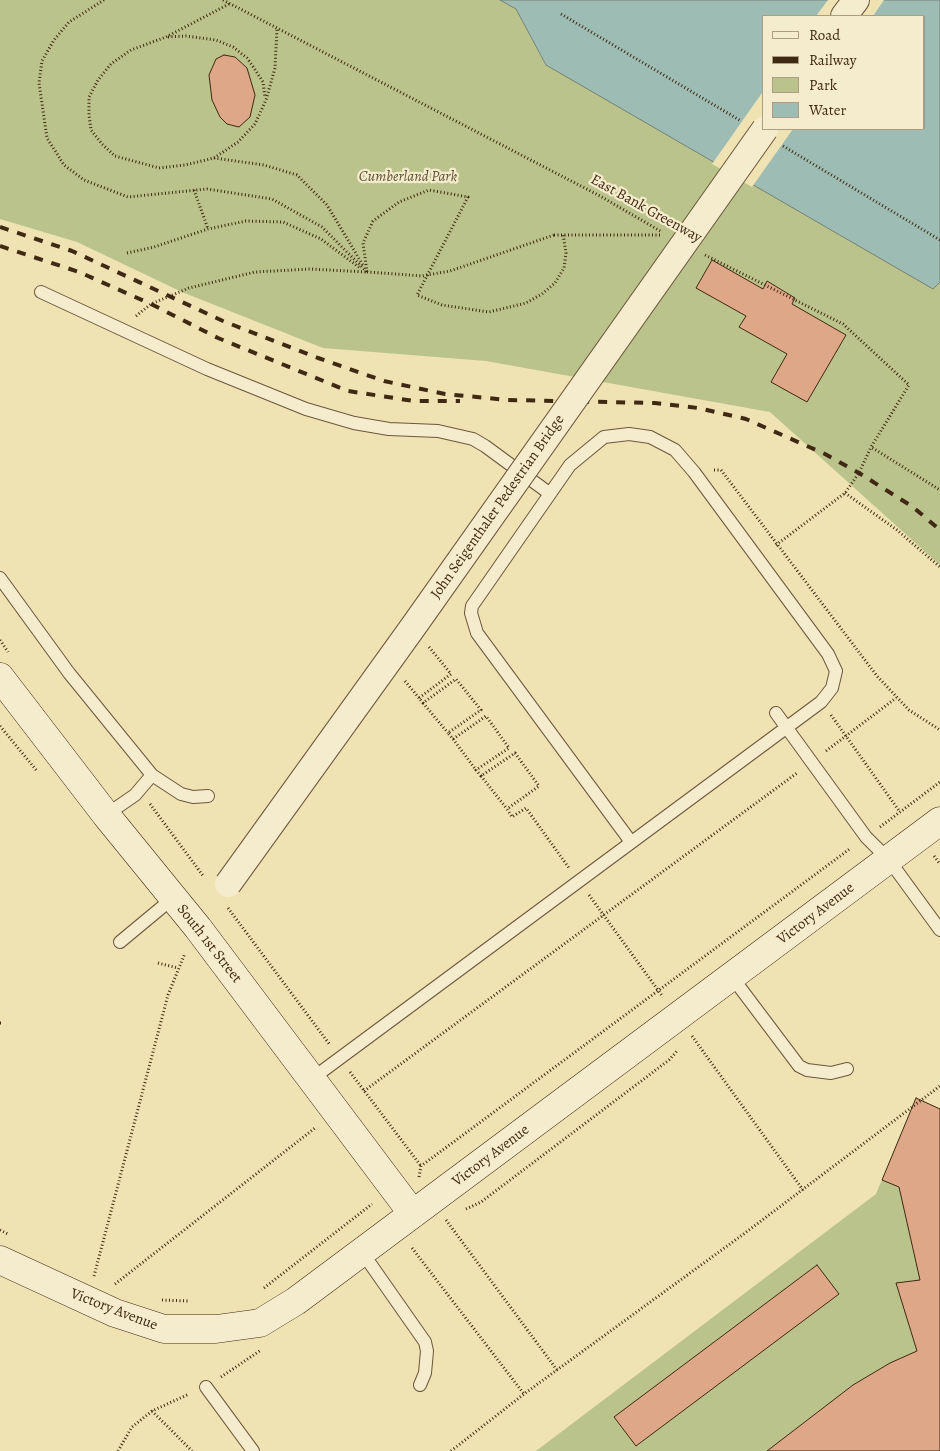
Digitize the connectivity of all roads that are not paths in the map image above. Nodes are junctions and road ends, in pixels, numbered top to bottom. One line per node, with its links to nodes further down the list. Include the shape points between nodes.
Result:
1 (856, 0): 2 (street)
2 (845, 15)
3 (764, 130): 16 (street, John Seigenthaler Pedestrian Bridge, bridge)
4 (41, 292): 5 (lane, via 258,391 333,418 370,426 438,431 473,439)
5 (549, 492): 9 (lane, via 582,453 604,437 629,434 650,437 675,450 828,654 836,671 832,688 821,702); 14 (lane, via 472,606 472,620 477,633)
6 (0, 578): 10 (lane, via 69,673)
7 (0, 677): 12 (street, South 1st Street)
8 (776, 714): 9 (lane)
9 (786, 727): 14 (lane); 15 (lane, via 866,837)
10 (152, 775): 11 (lane, via 181,794); 12 (lane, via 140,790)
11 (208, 796)
12 (106, 815): 17 (street, South 1st Street)
13 (940, 821): 15 (street, Victory Avenue)
14 (631, 842): 22 (lane)
15 (889, 860): 18 (lane); 20 (street, Victory Avenue)
16 (221, 891)
17 (173, 898): 19 (lane); 22 (street, South 1st Street)
18 (940, 930)
19 (120, 942)
20 (732, 977): 21 (lane, via 799,1066 831,1073); 23 (street, Victory Avenue)
21 (847, 1069)
22 (313, 1078): 23 (street, South 1st Street)
23 (413, 1214): 24 (street, Victory Avenue)
24 (362, 1252): 25 (street, Victory Avenue, via 296,1301 260,1322 216,1329 164,1329 115,1313); 26 (lane, via 425,1342 425,1372)
25 (0, 1260)
26 (420, 1385)
27 (206, 1387): 28 (lane)
28 (253, 1451)

